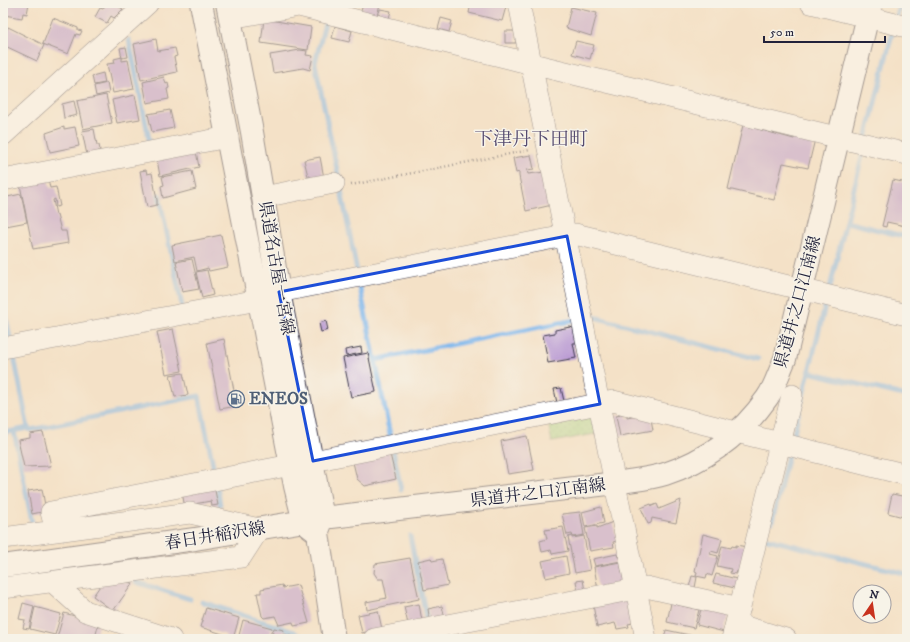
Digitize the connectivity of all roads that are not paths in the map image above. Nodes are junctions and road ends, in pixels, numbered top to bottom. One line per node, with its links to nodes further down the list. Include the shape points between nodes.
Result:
1 (148, 3): 9 (street)
2 (201, 3): 12 (main road, 県道名古屋一宮線)
3 (519, 3): 8 (street)
4 (811, 3): 6 (street)
5 (228, 10): 8 (street, via 299,6); 16 (main road, 県道名古屋一宮線)
6 (870, 10): 7 (street); 11 (main road, 県道井之口江南線)
7 (907, 26)
8 (532, 64): 11 (street); 17 (street)
9 (12, 116): 10 (street)
10 (3, 134)
11 (839, 137): 13 (street); 18 (main road, 県道井之口江南線)
12 (228, 138): 14 (street); 20 (main road, 県道名古屋一宮線)
13 (907, 154)
14 (3, 180)
15 (334, 183): 16 (street)
16 (263, 197): 19 (main road, 県道名古屋一宮線)
17 (567, 236): 18 (street, via 576,234); 19 (street); 24 (street)
18 (803, 289): 21 (street); 25 (main road, 県道井之口江南線, via 785,360 768,398)
19 (279, 292): 27 (main road, 県道名古屋一宮線)
20 (258, 300): 22 (street); 28 (main road, 県道名古屋一宮線)
21 (907, 315)
22 (3, 348)
23 (792, 395): 26 (street)
24 (600, 404): 25 (street, via 613,401); 27 (street); 30 (street)
25 (736, 432): 26 (street); 30 (main road, 県道井之口江南線, via 724,444 699,460 664,474)
26 (780, 443): 29 (street); 39 (street)
27 (313, 461): 31 (main road, 県道名古屋一宮線)
28 (291, 465): 31 (main road, 県道名古屋一宮線); 33 (street, via 52,512)
29 (907, 475)
30 (616, 483): 31 (main road, 県道井之口江南線); 38 (street)
31 (315, 524): 32 (main road, 春日井稲沢線); 41 (main road)
32 (259, 529): 33 (street, via 190,513); 35 (main road, 春日井稲沢線); 36 (street, via 241,557)
33 (56, 531): 34 (street)
34 (3, 538)
35 (3, 566)
36 (53, 582): 37 (street); 40 (street, via 85,611)
37 (3, 588)
38 (637, 588): 39 (street, via 646,587); 42 (street); 43 (street)
39 (736, 624): 44 (street)
40 (171, 639)
41 (334, 639)
42 (374, 639)
43 (646, 639)
44 (786, 639)

